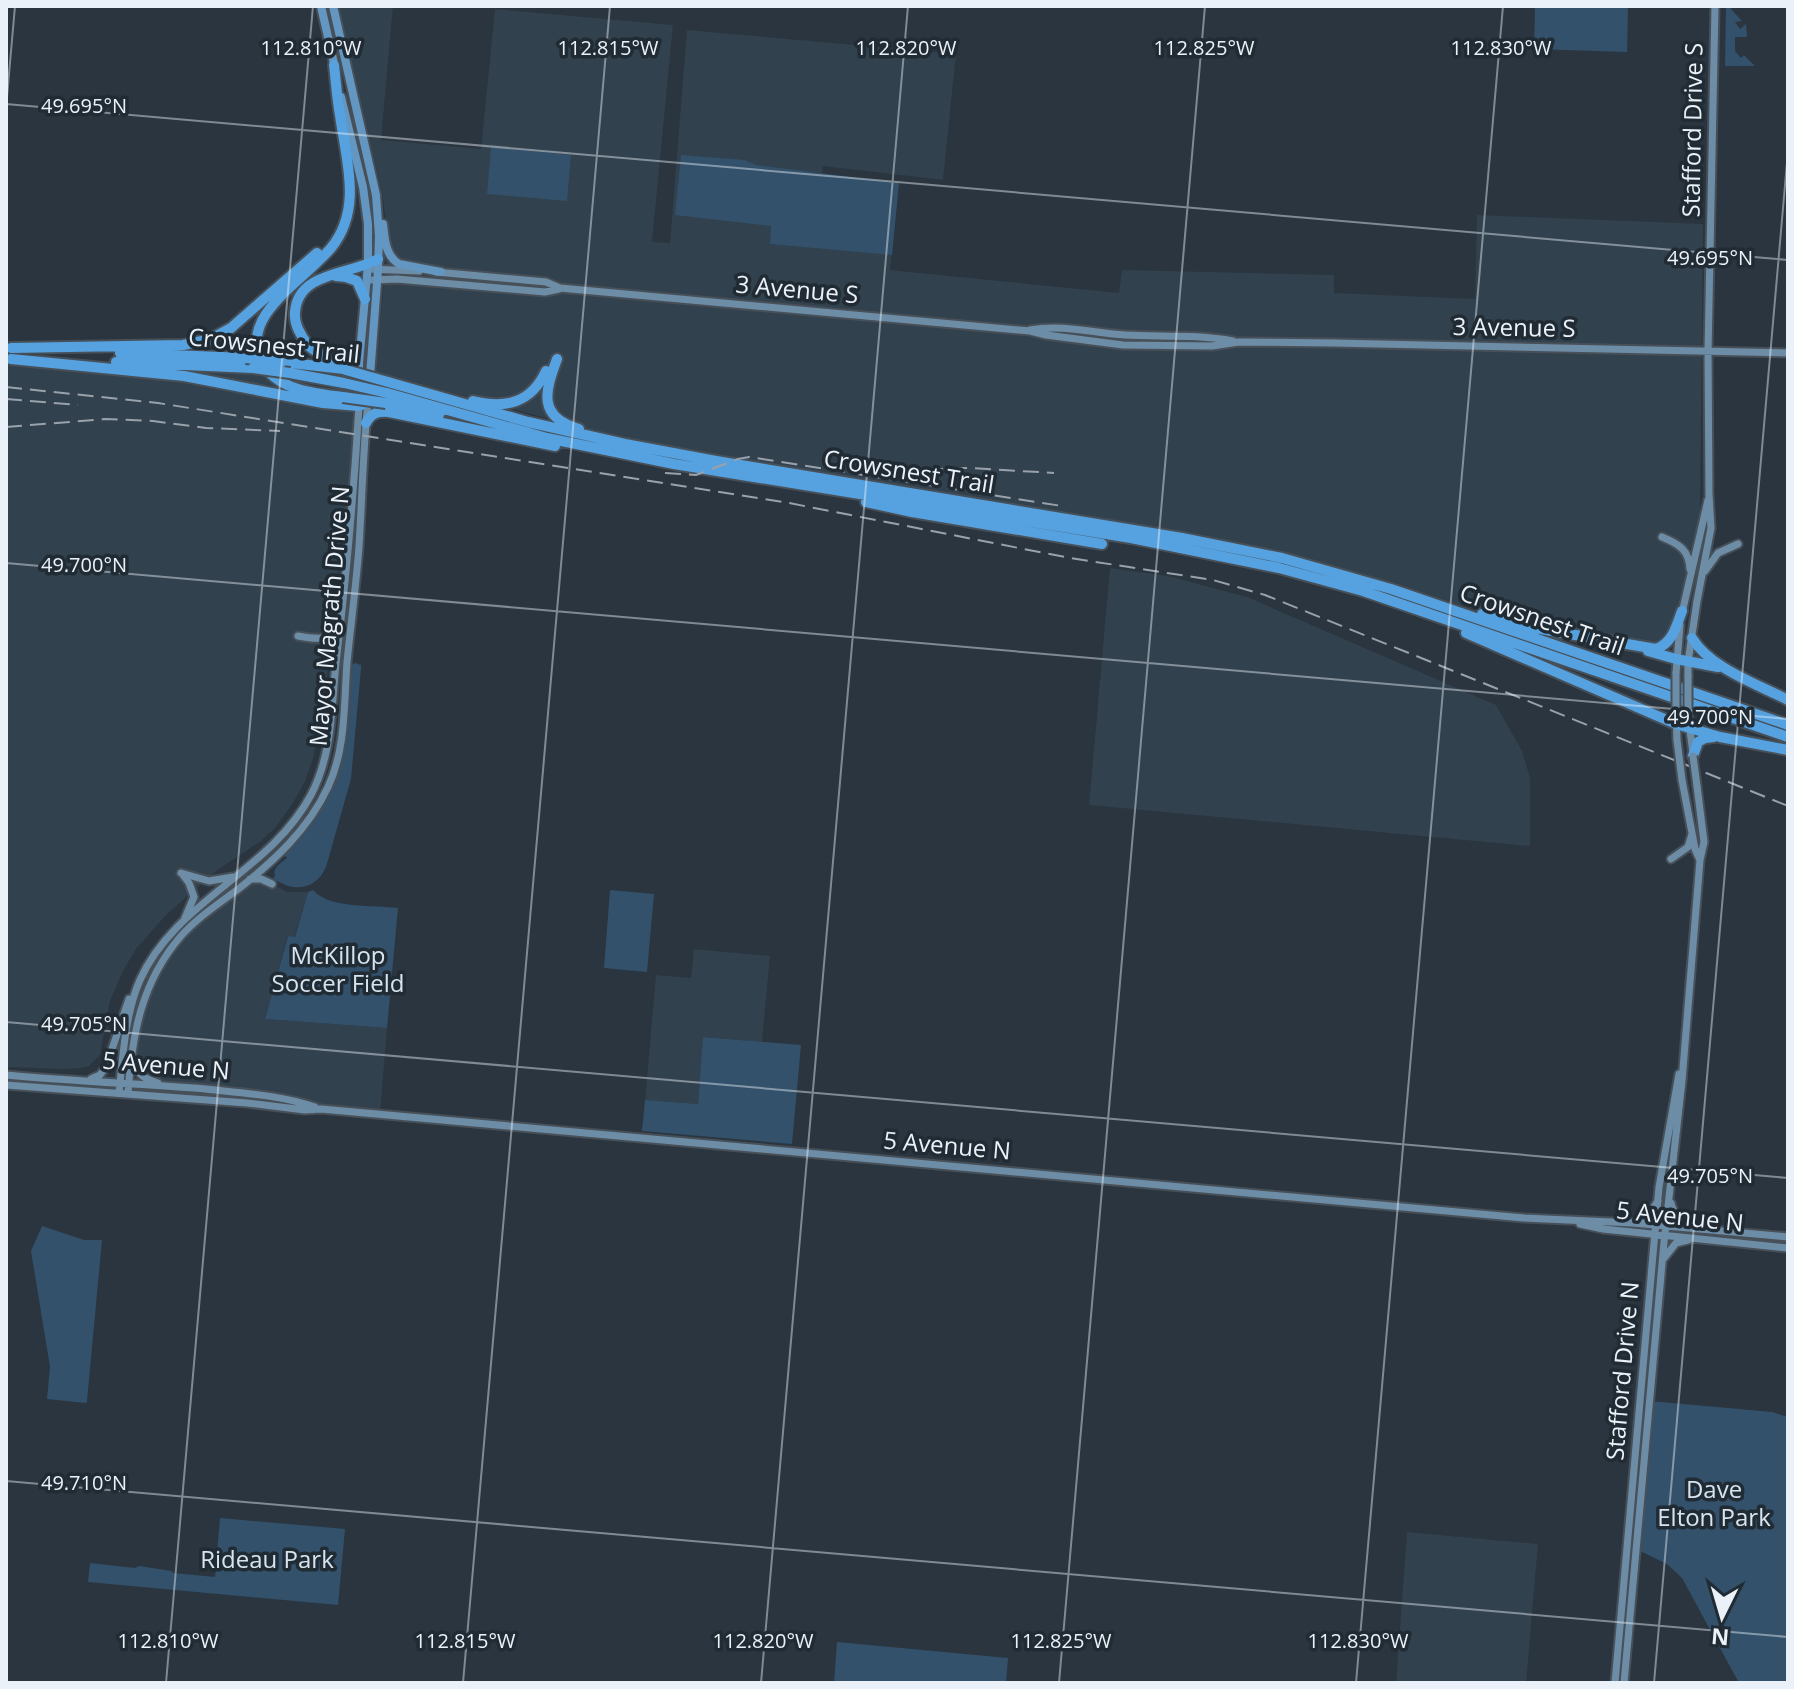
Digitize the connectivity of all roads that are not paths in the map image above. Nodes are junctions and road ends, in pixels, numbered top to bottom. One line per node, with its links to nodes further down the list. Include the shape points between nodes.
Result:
1 (321, 6): 4 (main road)
2 (333, 6): 5 (main road)
3 (1715, 6): 12 (main road, Stafford Drive S)
4 (334, 65): 6 (highway, via 351,188); 7 (main road, via 363,187)
5 (376, 195): 7 (main road); 8 (main road, via 393,261)
6 (342, 229): 14 (highway, via 239,321 211,339); 18 (highway, bridge, via 324,256 267,313 256,341 258,352 280,382 313,393 343,397)
7 (372, 270): 8 (main road, 3 Avenue S); 9 (highway); 10 (main road, 3 Avenue S, via 397,279 545,292); 11 (main road); 19 (main road)
8 (441, 272): 10 (main road, 3 Avenue S, via 546,282)
9 (326, 276): 11 (highway, via 353,278); 17 (highway, via 304,289 296,305 296,322 309,345)
10 (560, 288): 12 (main road, 3 Avenue S, via 1030,331 1048,327 1239,342)
11 (365, 299): 19 (main road, via 359,363)
12 (1708, 352): 13 (main road, 3 Avenue S); 23 (main road, Stafford Drive S)
13 (1788, 353)
14 (9, 354): 17 (highway, Crowsnest Trail, bridge, via 246,358); 18 (highway, Crowsnest Trail, bridge, via 253,368); 19 (highway, via 184,376 299,399)
15 (557, 359): 21 (highway, via 546,398 556,417)
16 (547, 369): 18 (highway, via 531,393 506,404)
17 (346, 370): 18 (highway, Crowsnest Trail, bridge)
18 (389, 390): 21 (highway, Crowsnest Trail); 21 (highway, Crowsnest Trail, via 547,438)
19 (364, 404): 20 (main road, Mayor Magrath Drive N); 36 (main road, Mayor Magrath Drive N)
20 (366, 423): 21 (highway, via 371,415 389,412 625,459); 54 (main road, Mayor Magrath Drive N, via 337,761 313,815)
21 (676, 459): 22 (highway, Crowsnest Trail); 24 (highway, Crowsnest Trail)
22 (802, 486): 24 (highway, Crowsnest Trail); 29 (highway, via 912,512)
23 (1709, 494): 27 (main road, Stafford Drive S); 28 (main road, Stafford Drive S)
24 (1093, 528): 25 (highway, Crowsnest Trail)
25 (1131, 534): 33 (highway, Crowsnest Trail, via 1243,549); 34 (highway, Crowsnest Trail, via 1279,568)
26 (1662, 537): 31 (main road, via 1687,554)
27 (1701, 538): 31 (main road, Stafford Drive N)
28 (1710, 539): 32 (main road, Stafford Drive N)
29 (1102, 544)
30 (1738, 544): 32 (main road, via 1718,553)
31 (1691, 576): 35 (main road, Stafford Drive N)
32 (1702, 576): 38 (main road, Stafford Drive N)
33 (1391, 589): 39 (highway, via 1535,628); 45 (highway, Crowsnest Trail)
34 (1410, 607): 44 (highway); 48 (highway, Crowsnest Trail)
35 (1682, 611): 39 (highway, via 1663,646); 40 (main road, Stafford Drive N)
36 (341, 621): 37 (main road, via 325,638); 55 (main road, Mayor Magrath Drive N, via 331,733 322,770 287,831)
37 (298, 636)
38 (1692, 638): 41 (main road, Stafford Drive N); 42 (highway, via 1704,655)
39 (1627, 645): 40 (highway)
40 (1676, 659): 41 (highway); 44 (main road, Stafford Drive N, bridge)
41 (1688, 662): 42 (highway); 46 (main road, Stafford Drive N, bridge)
42 (1733, 672): 43 (highway)
43 (1788, 700)
44 (1676, 724): 46 (highway); 51 (main road, Stafford Drive N, bridge)
45 (1788, 725)
46 (1690, 729): 47 (highway); 49 (main road, Stafford Drive N)
47 (1720, 737): 49 (highway, via 1705,738); 50 (highway)
48 (1788, 737)
49 (1694, 750): 53 (main road, Stafford Drive N, bridge, via 1704,842)
50 (1788, 750)
51 (1693, 832): 52 (main road, via 1688,847); 53 (main road, Stafford Drive N)
52 (1671, 859)
53 (1700, 860): 60 (main road, Stafford Drive N)
54 (268, 863): 56 (main road, Mayor Magrath Drive N); 56 (main road, via 272,884)
55 (239, 875): 57 (main road, Mayor Magrath Drive N); 57 (main road, via 209,881 181,873 194,897)
56 (250, 879): 59 (main road, Mayor Magrath Drive N, via 192,925 169,952 139,1013)
57 (184, 922): 58 (main road, Mayor Magrath Drive N, via 161,945)
58 (138, 983): 62 (main road, via 106,1067); 63 (main road, Mayor Magrath Drive N, via 129,1016)
59 (131, 1055): 63 (main road, Mayor Magrath Drive N); 65 (main road, via 142,1077)
60 (1682, 1064): 68 (main road, Stafford Drive N); 69 (main road, Stafford Drive N)
61 (6, 1075): 62 (main road, 5 Avenue N)
62 (88, 1080): 63 (main road, 5 Avenue N)
63 (124, 1082): 65 (main road, 5 Avenue N); 66 (main road, Mayor Magrath Drive N)
64 (6, 1085): 66 (main road, 5 Avenue N)
65 (168, 1086): 67 (main road, 5 Avenue N, via 245,1093)
66 (123, 1093): 67 (main road, 5 Avenue N)
67 (321, 1109): 70 (main road, 5 Avenue N)
68 (1669, 1195): 73 (main road, Stafford Drive N); 74 (main road, via 1674,1215)
69 (1659, 1199): 71 (main road, via 1649,1215); 72 (main road, Stafford Drive N)
70 (1570, 1221): 71 (main road, 5 Avenue N); 75 (main road, 5 Avenue N)
71 (1633, 1223): 72 (main road, 5 Avenue N)
72 (1657, 1225): 73 (main road, 5 Avenue N); 75 (main road, Stafford Drive N)
73 (1666, 1226): 74 (main road, 5 Avenue N); 76 (main road, Stafford Drive N)
74 (1700, 1229): 77 (main road, 5 Avenue N)
75 (1656, 1235): 76 (main road, 5 Avenue N); 81 (main road, Stafford Drive N)
76 (1665, 1236): 78 (main road, 5 Avenue N); 80 (main road, Stafford Drive N)
77 (1788, 1237)
78 (1694, 1238): 79 (main road, 5 Avenue N); 80 (main road, via 1676,1243)
79 (1788, 1248)
80 (1663, 1260): 82 (main road, Stafford Drive N)
81 (1615, 1683)
82 (1624, 1683)

